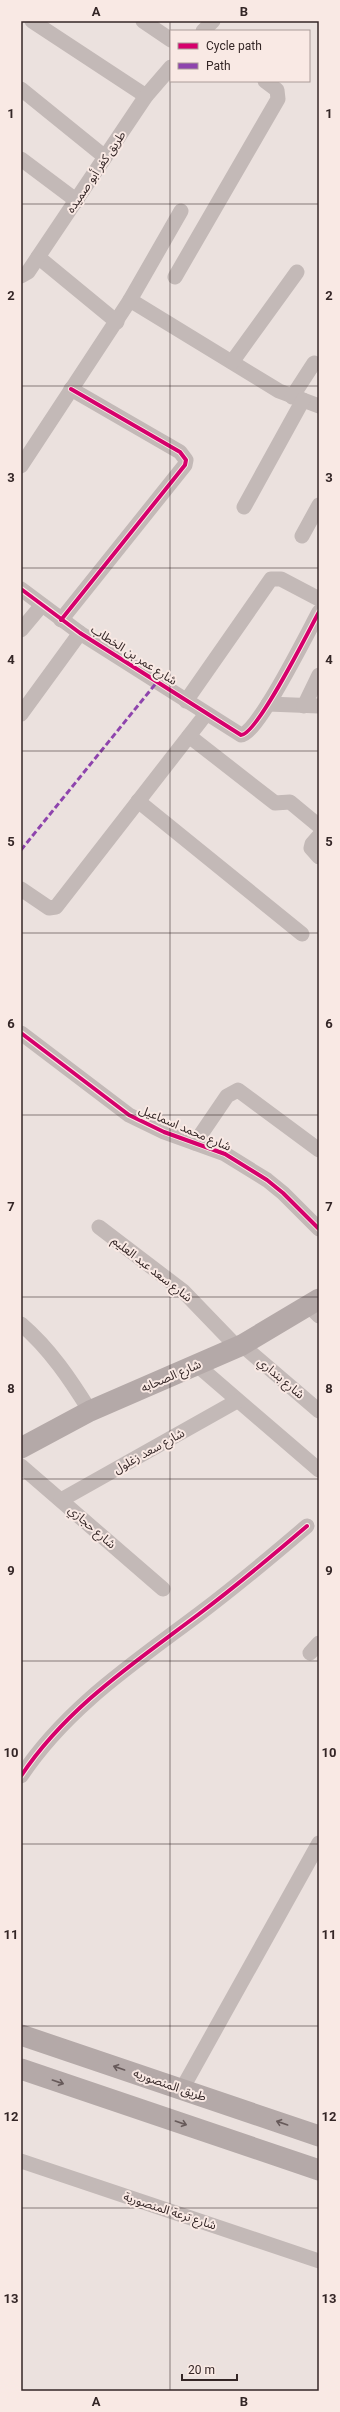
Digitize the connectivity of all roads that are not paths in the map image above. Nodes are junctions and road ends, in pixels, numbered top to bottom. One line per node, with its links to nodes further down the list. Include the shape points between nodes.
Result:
1 (32, 21): 9 (street)
2 (143, 21): 5 (street)
3 (213, 21): 4 (street)
4 (204, 30)
5 (170, 39)
6 (170, 68): 9 (street, طريق كفر أبو صميده)
7 (266, 82): 17 (street, via 277,90 278,99)
8 (21, 90): 10 (street)
9 (146, 96): 10 (street, طريق كفر أبو صميده)
10 (105, 156): 12 (street, طريق كفر أبو صميده)
11 (21, 159): 12 (street)
12 (77, 201): 14 (street, طريق كفر أبو صميده)
13 (181, 211): 18 (street)
14 (38, 257): 16 (street, طريق كفر أبو صميده, via 28,272); 19 (street)
15 (297, 272): 20 (street)
16 (21, 276)
17 (175, 277)
18 (130, 300): 19 (street); 20 (street)
19 (116, 322): 22 (street)
20 (232, 362): 23 (street)
21 (314, 363): 23 (street)
22 (71, 389): 25 (street); 33 (street, via 180,452 186,460 185,465)
23 (298, 398): 24 (street); 27 (street)
24 (319, 406)
25 (21, 466)
26 (319, 505): 28 (street)
27 (244, 507)
28 (302, 536)
29 (21, 589): 31 (street, شارع عمر بن الخطاب)
30 (319, 599): 37 (street, via 281,579 271,580)
31 (42, 605): 33 (street, شارع عمر بن الخطاب); 34 (street)
32 (319, 612): 38 (street)
33 (61, 620): 35 (street, شارع عمر بن الخطاب)
34 (21, 630)
35 (80, 633): 37 (street, شارع عمر بن الخطاب); 41 (street)
36 (319, 675): 39 (street)
37 (186, 701): 42 (street, شارع عمر بن الخطاب)
38 (268, 704): 39 (street); 42 (street, شارع عمر بن الخطاب, via 246,734 239,734)
39 (304, 706): 40 (street)
40 (319, 706)
41 (21, 714)
42 (206, 714): 43 (street)
43 (189, 736): 44 (street); 45 (street, via 275,803 290,802)
44 (138, 800): 48 (street, via 56,907 49,908); 49 (street)
45 (319, 826)
46 (319, 836): 47 (street, via 311,848)
47 (319, 857)
48 (21, 889)
49 (302, 934)
50 (21, 1034): 51 (street, شارع محمد اسماعيل, via 129,1115)
51 (195, 1143): 52 (street, via 227,1096 238,1090); 54 (street, شارع محمد اسماعيل, via 225,1154 267,1180 283,1192)
52 (319, 1150)
53 (99, 1227): 57 (street, شارع سعد عبد العليم, via 183,1291)
54 (319, 1229)
55 (316, 1307): 57 (main road, شارع الصحابه)
56 (21, 1324): 60 (street, via 51,1354)
57 (240, 1346): 58 (main road, شارع الصحابه); 61 (street, شارع بنداري)
58 (197, 1365): 59 (street); 60 (main road, شارع الصحابه)
59 (237, 1401): 64 (street); 65 (street, شارع سعد زغلول)
60 (90, 1411): 62 (main road, شارع الصحابه)
61 (319, 1411)
62 (21, 1448)
63 (21, 1466): 65 (street, شارع حجازي)
64 (319, 1470)
65 (60, 1500): 67 (street, شارع حجازي)
66 (307, 1526): 68 (street, via 200,1613 96,1691 37,1752)
67 (163, 1589)
68 (21, 1776)
69 (319, 1843): 72 (street)
70 (21, 2035): 72 (main road, طريق المنصوريه, one-way to 70)
71 (21, 2069): 75 (main road, one-way to 75)
72 (182, 2090): 73 (main road, طريق المنصوريه, one-way to 72)
73 (319, 2136)
74 (21, 2161): 76 (street, شارع ترعة المنصورية)
75 (318, 2165)
76 (319, 2261)

